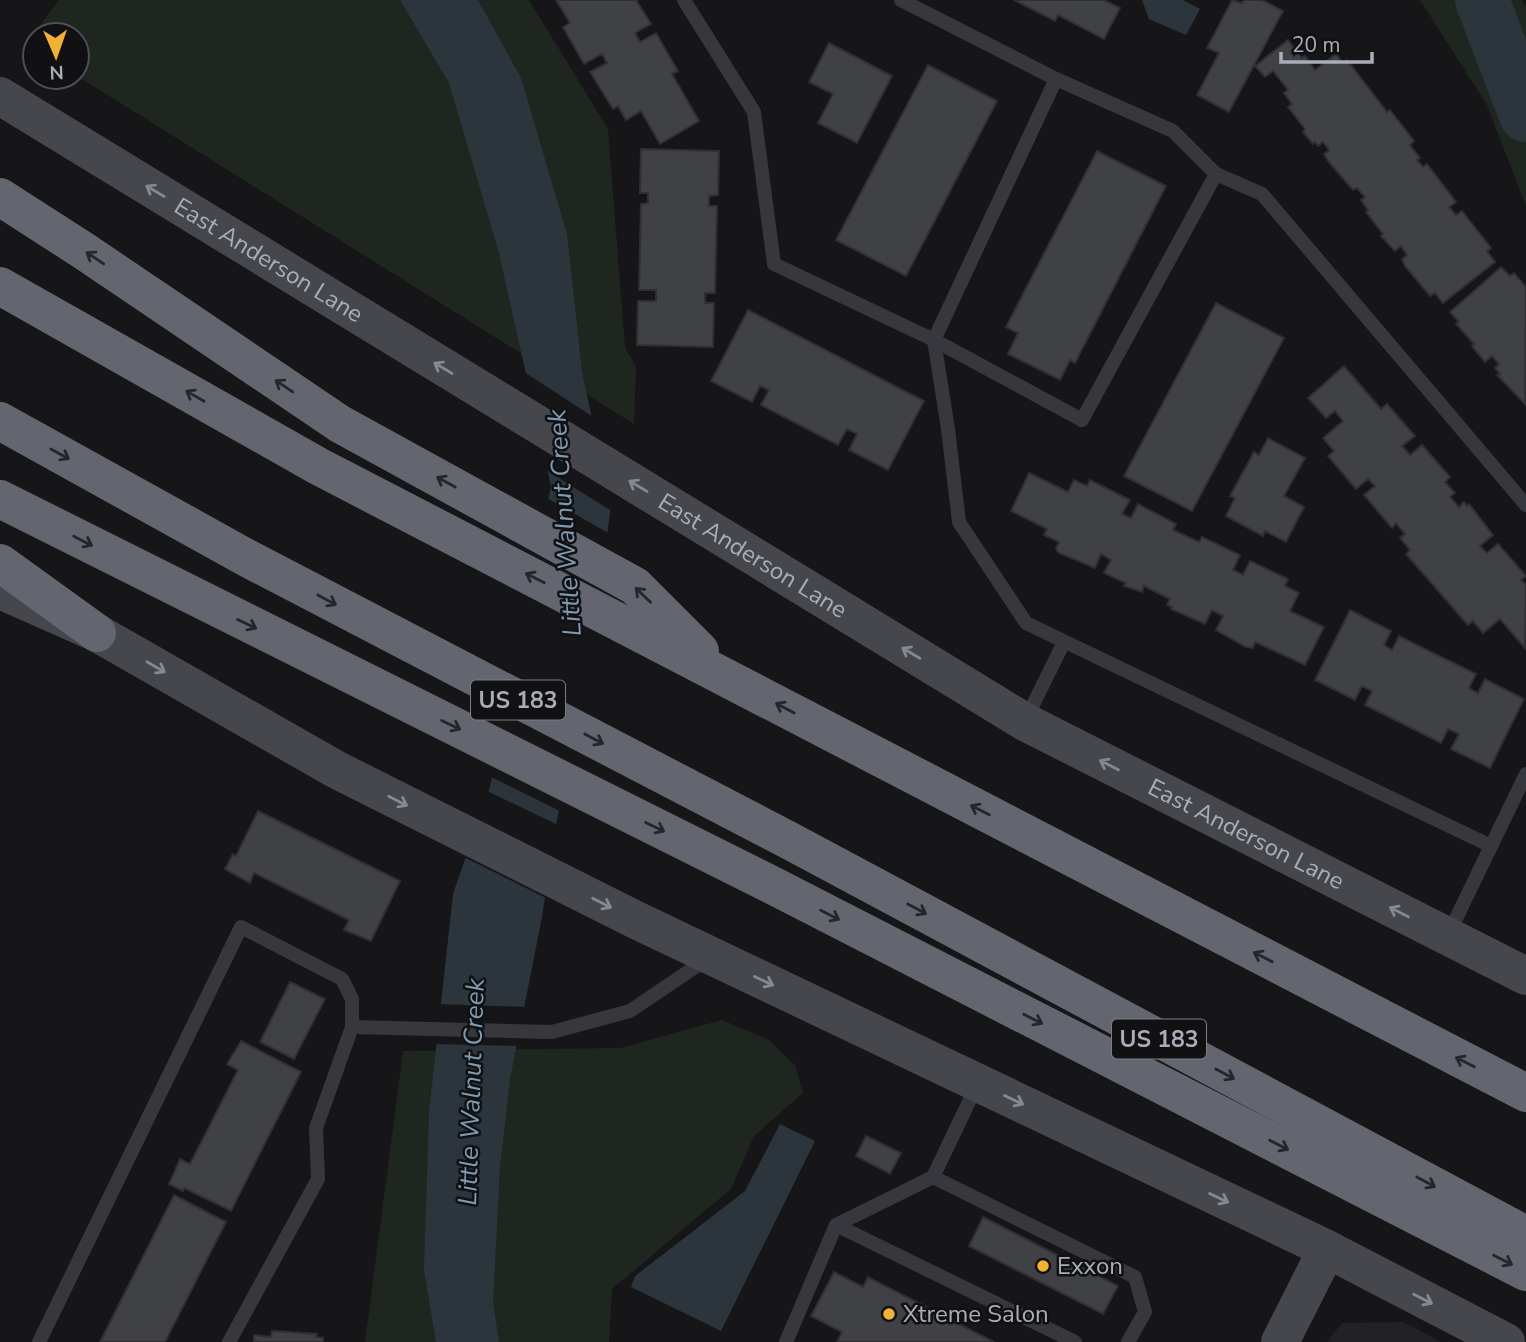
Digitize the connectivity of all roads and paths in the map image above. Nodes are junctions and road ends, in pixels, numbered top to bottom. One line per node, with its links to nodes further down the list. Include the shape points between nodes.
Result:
1 (684, 0): 8 (lane, via 754,112 774,264)
2 (901, 0): 3 (lane)
3 (1056, 79): 5 (lane, via 1174,131); 8 (lane)
4 (0, 96): 17 (main road, East Anderson Lane, one-way to 4)
5 (1216, 174): 8 (lane, via 1082,420); 11 (lane, via 1262,194)
6 (0, 197): 16 (highway, one-way to 6, via 635,586 340,424)
7 (0, 286): 16 (highway, one-way to 7, via 318,466)
8 (934, 340): 15 (lane, via 959,522 1026,623)
9 (0, 421): 28 (highway, US 183, one-way to 28, via 245,557 792,842)
10 (0, 499): 30 (highway, one-way to 30, via 770,884)
11 (1526, 506)
12 (0, 563): 14 (highway)
13 (0, 590): 14 (main road)
14 (97, 633): 21 (main road, one-way to 21, via 337,770)
15 (1064, 642): 17 (lane); 19 (lane)
16 (727, 677): 25 (highway, one-way to 16)
17 (1025, 722): 20 (main road, East Anderson Lane, one-way to 17)
18 (1526, 774): 19 (lane)
19 (1491, 846): 20 (lane)
20 (1447, 936): 22 (main road, East Anderson Lane)
21 (712, 956): 23 (lane, via 630,1012 552,1032); 24 (main road, one-way to 24)
22 (1526, 976)
23 (352, 1027): 31 (lane, via 352,999 342,979 241,927); 32 (lane, via 316,1128 318,1179)
24 (978, 1083): 26 (lane); 29 (main road, one-way to 29)
25 (1526, 1093)
26 (933, 1177): 27 (lane); 35 (lane, via 1135,1277 1144,1312)
27 (836, 1225): 33 (lane); 34 (lane)
28 (1526, 1235)
29 (1327, 1249): 36 (main road); 37 (main road, one-way to 37)
30 (1526, 1272)
31 (39, 1342)
32 (229, 1342)
33 (786, 1342)
34 (1074, 1342)
35 (1128, 1342)
36 (1280, 1342)
37 (1506, 1342)

